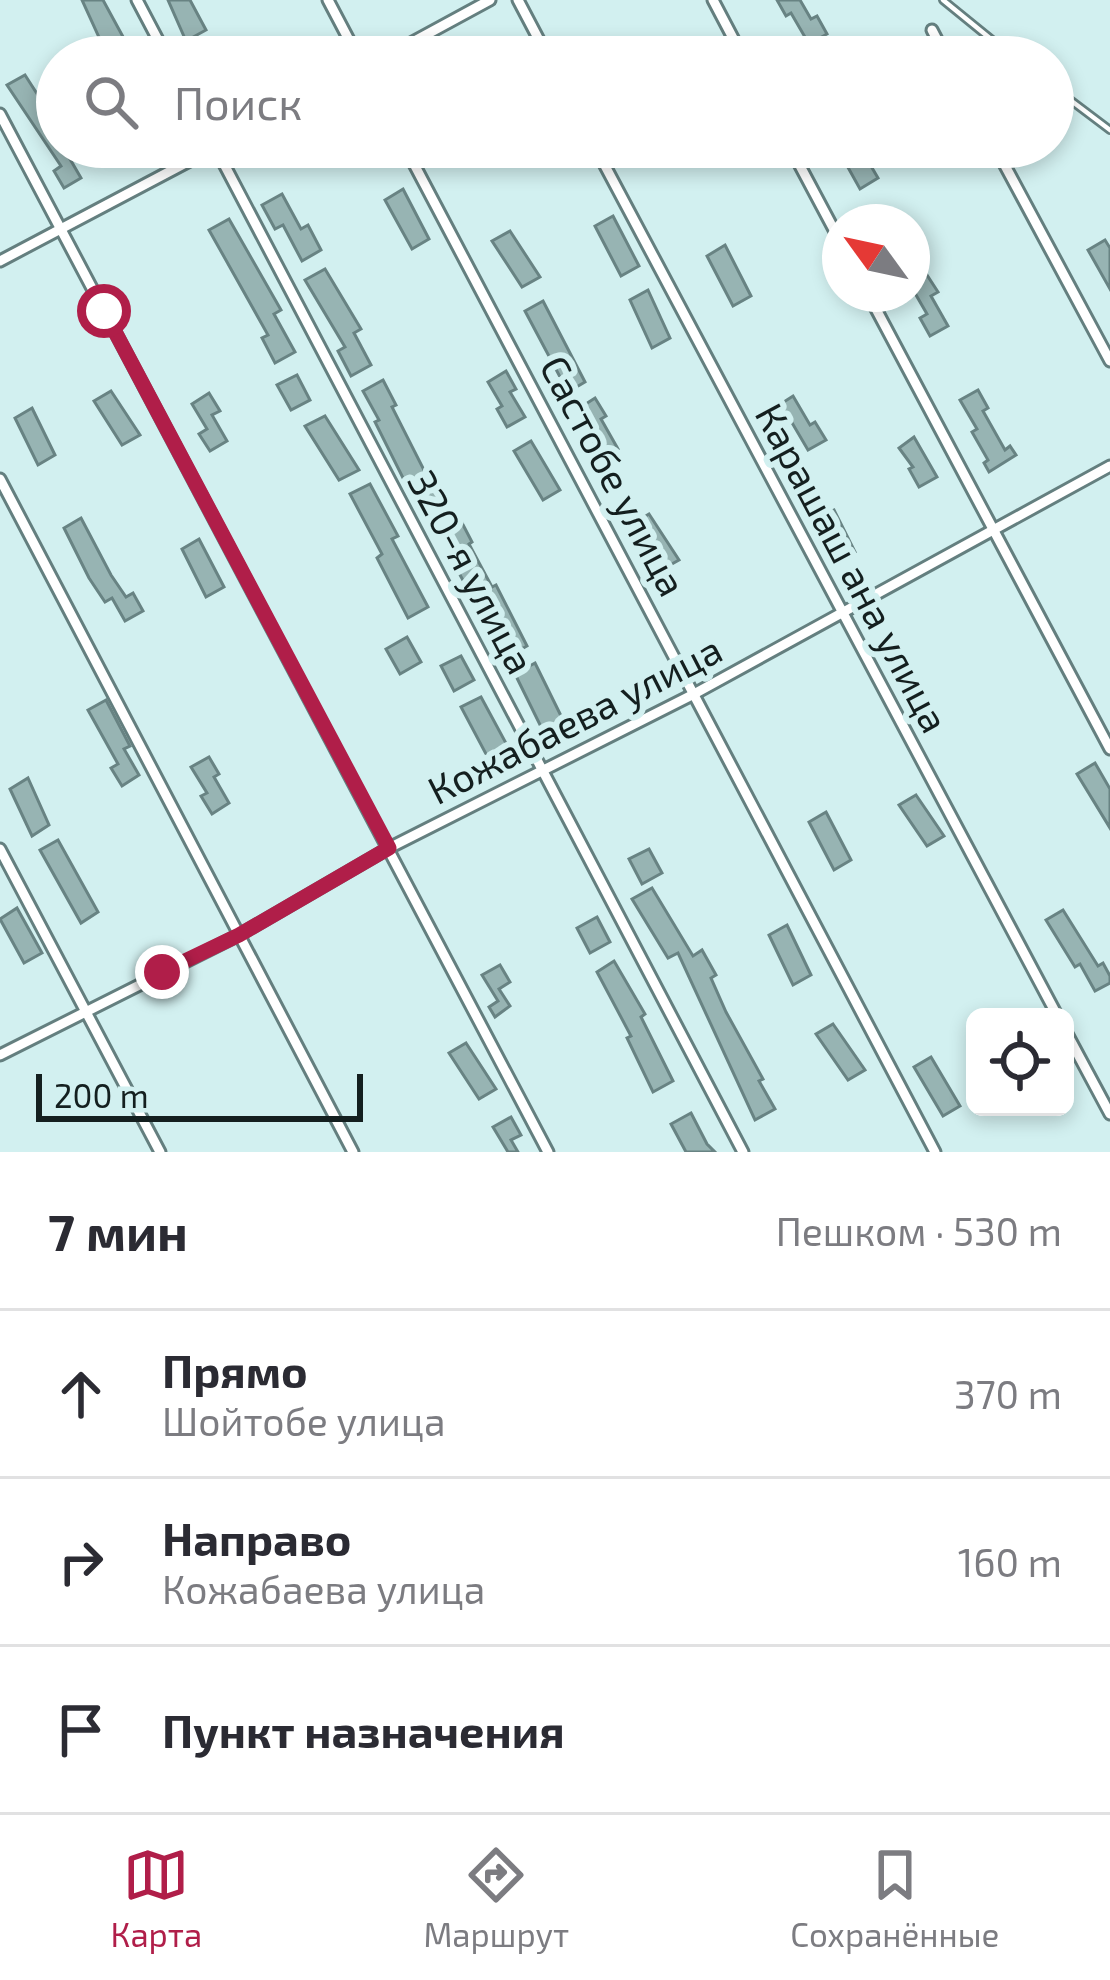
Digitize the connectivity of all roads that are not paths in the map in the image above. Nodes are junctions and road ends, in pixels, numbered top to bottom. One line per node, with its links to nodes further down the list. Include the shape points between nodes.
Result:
1 (137, 0): 8 (street)
2 (328, 0): 9 (street)
3 (490, 0): 10 (street)
4 (518, 0): 11 (street)
5 (713, 0): 12 (street)
6 (943, 0): 14 (lane)
7 (932, 30): 13 (street)
8 (156, 36)
9 (347, 36)
10 (424, 36)
11 (537, 36)
12 (732, 36)
13 (935, 36)
14 (987, 36)
15 (1074, 103): 17 (lane)
16 (0, 115): 25 (street)
17 (1110, 130)
18 (176, 168): 25 (street)
19 (226, 168): 35 (street, 320-я улица)
20 (416, 168): 33 (street, Састобе улица)
21 (606, 168): 32 (street, Карашаш ана улица)
22 (801, 168): 24 (street)
23 (1006, 168): 28 (street)
24 (822, 207)
25 (61, 229): 26 (street); 36 (street)
26 (0, 262)
27 (877, 312): 31 (street)
28 (1110, 362)
29 (1110, 466): 31 (street, Кожабаева улица)
30 (0, 479): 38 (street)
31 (993, 531): 32 (street, Кожабаева улица); 34 (street)
32 (842, 615): 33 (street, Кожабаева улица); 39 (street, Карашаш ана улица)
33 (694, 694): 35 (street, Кожабаева улица); 48 (street, Састобе улица)
34 (1110, 749)
35 (541, 771): 36 (street, Кожабаева улица); 47 (street, 320-я улица)
36 (389, 848): 38 (street, Кожабаева улица); 46 (street)
37 (0, 849): 40 (street)
38 (239, 935): 40 (street, Кожабаева улица); 45 (street)
39 (1053, 1008)
40 (85, 1010): 42 (street, Кожабаева улица); 44 (street)
41 (1074, 1047): 43 (street)
42 (0, 1054)
43 (1110, 1114)
44 (160, 1152)
45 (353, 1152)
46 (548, 1152)
47 (743, 1152)
48 (935, 1152)

